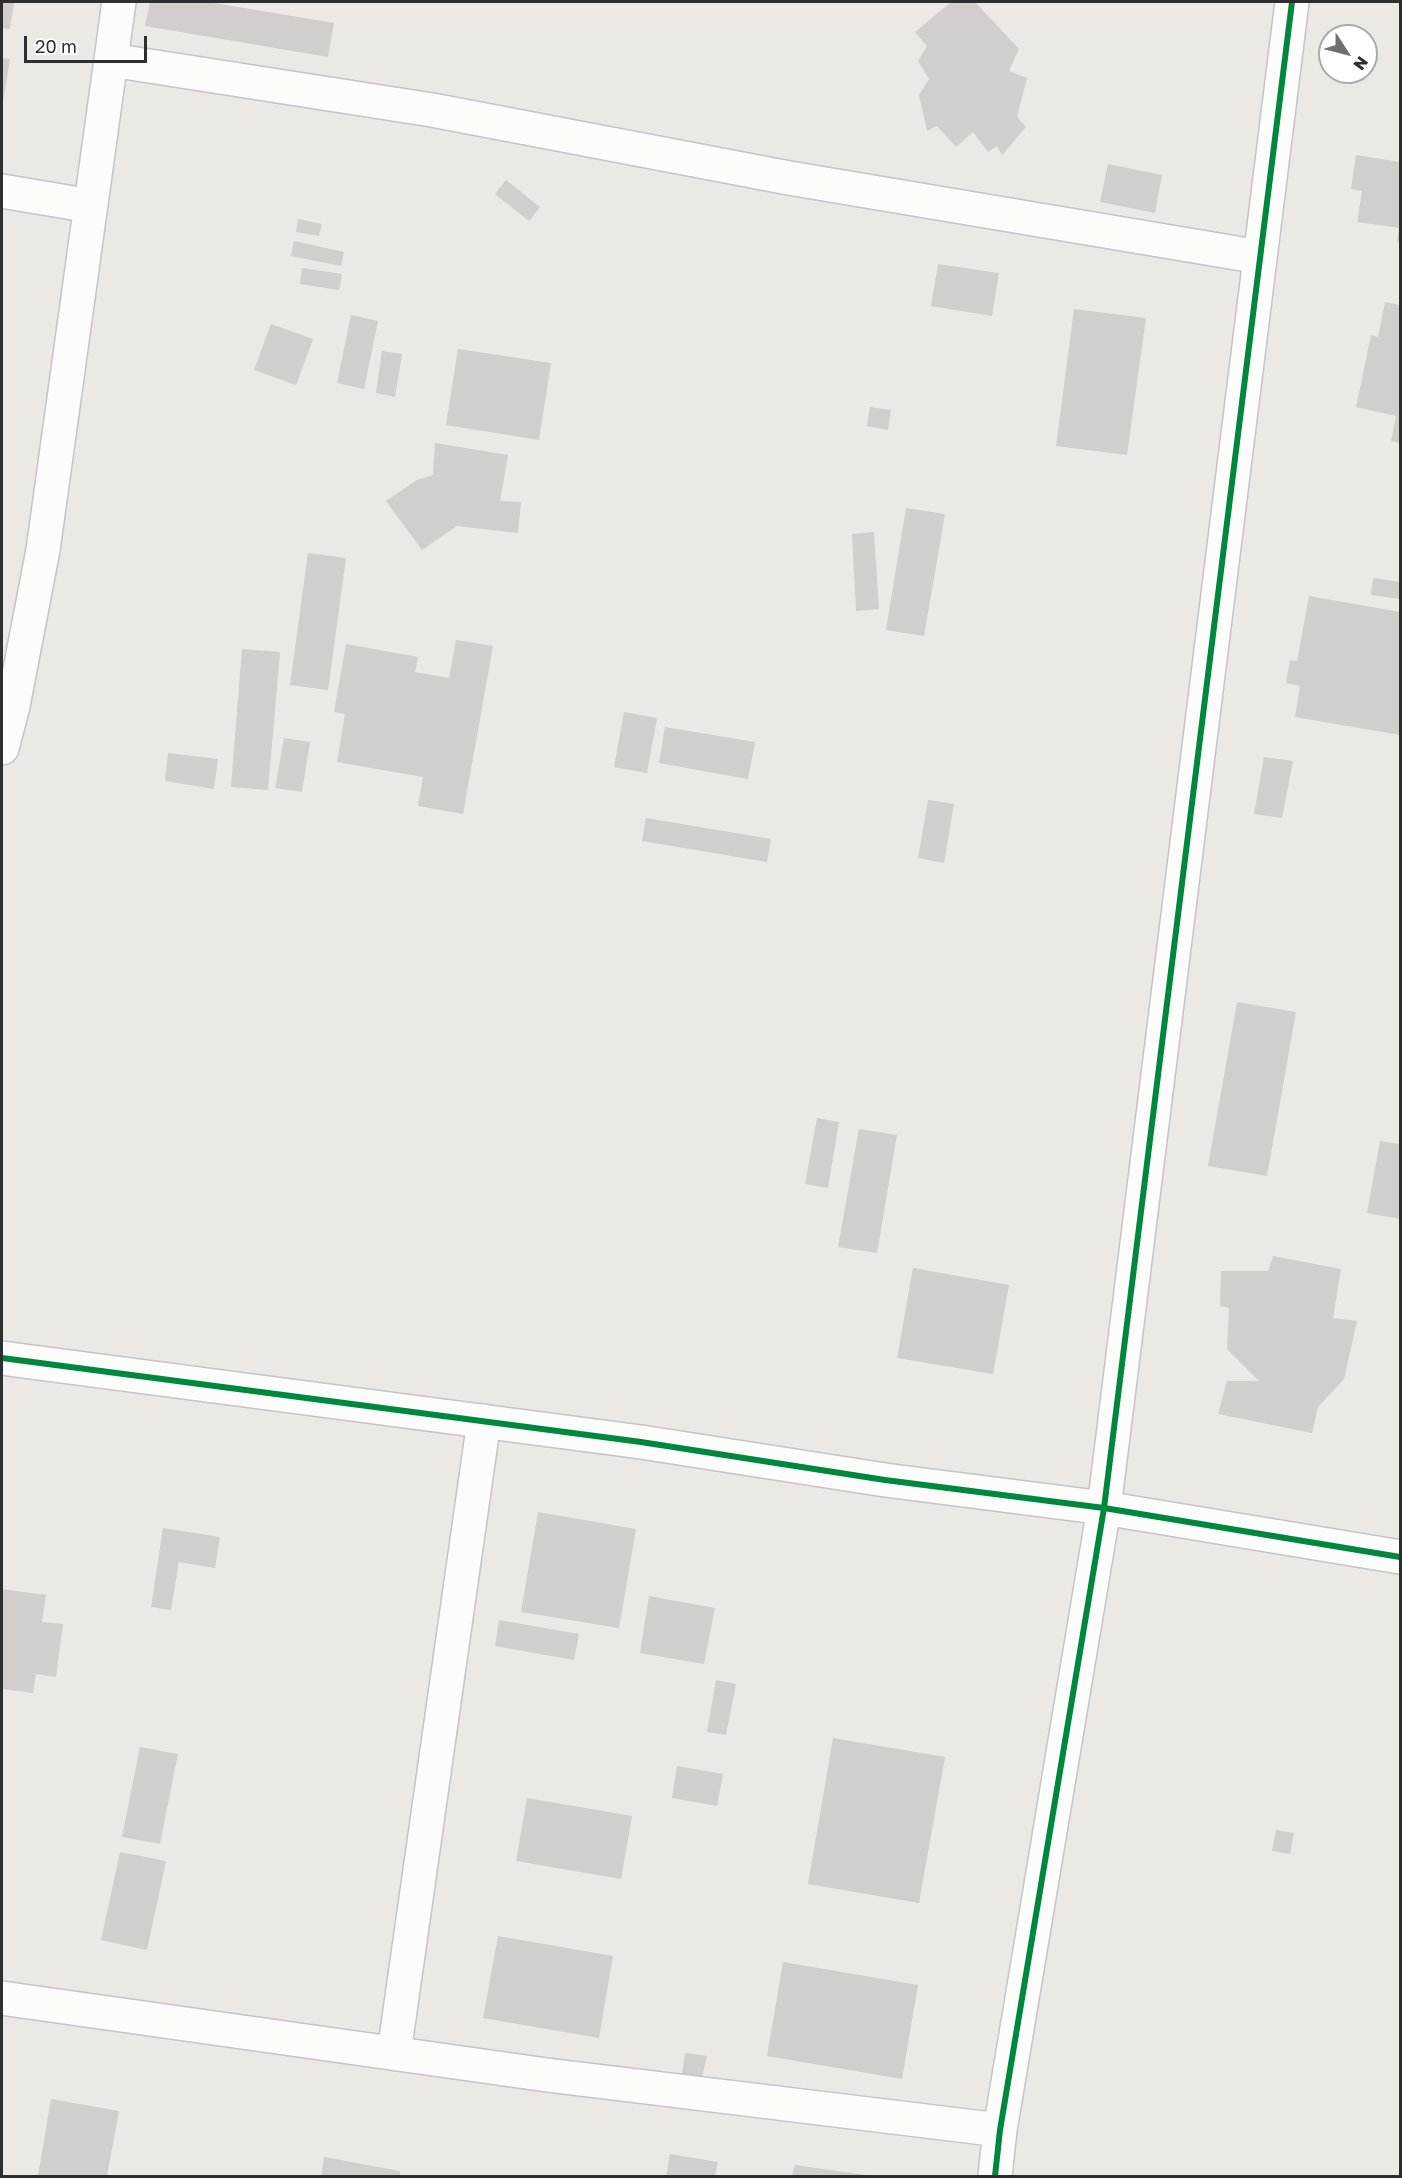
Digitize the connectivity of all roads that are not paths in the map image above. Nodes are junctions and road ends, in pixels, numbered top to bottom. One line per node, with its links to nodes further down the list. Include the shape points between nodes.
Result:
1 (119, 2): 3 (street)
2 (1292, 2): 6 (street)
3 (111, 60): 5 (street); 6 (street, via 432,110 789,178)
4 (2, 191): 5 (street)
5 (91, 206): 7 (street, via 43,550)
6 (1260, 257): 10 (street)
7 (2, 748)
8 (2, 1358): 9 (street)
9 (484, 1421): 10 (street); 13 (street)
10 (1104, 1508): 11 (street); 14 (street)
11 (1401, 1557)
12 (2, 1998): 13 (street)
13 (394, 2053): 14 (street)
14 (1000, 2130): 15 (street)
15 (994, 2176)

